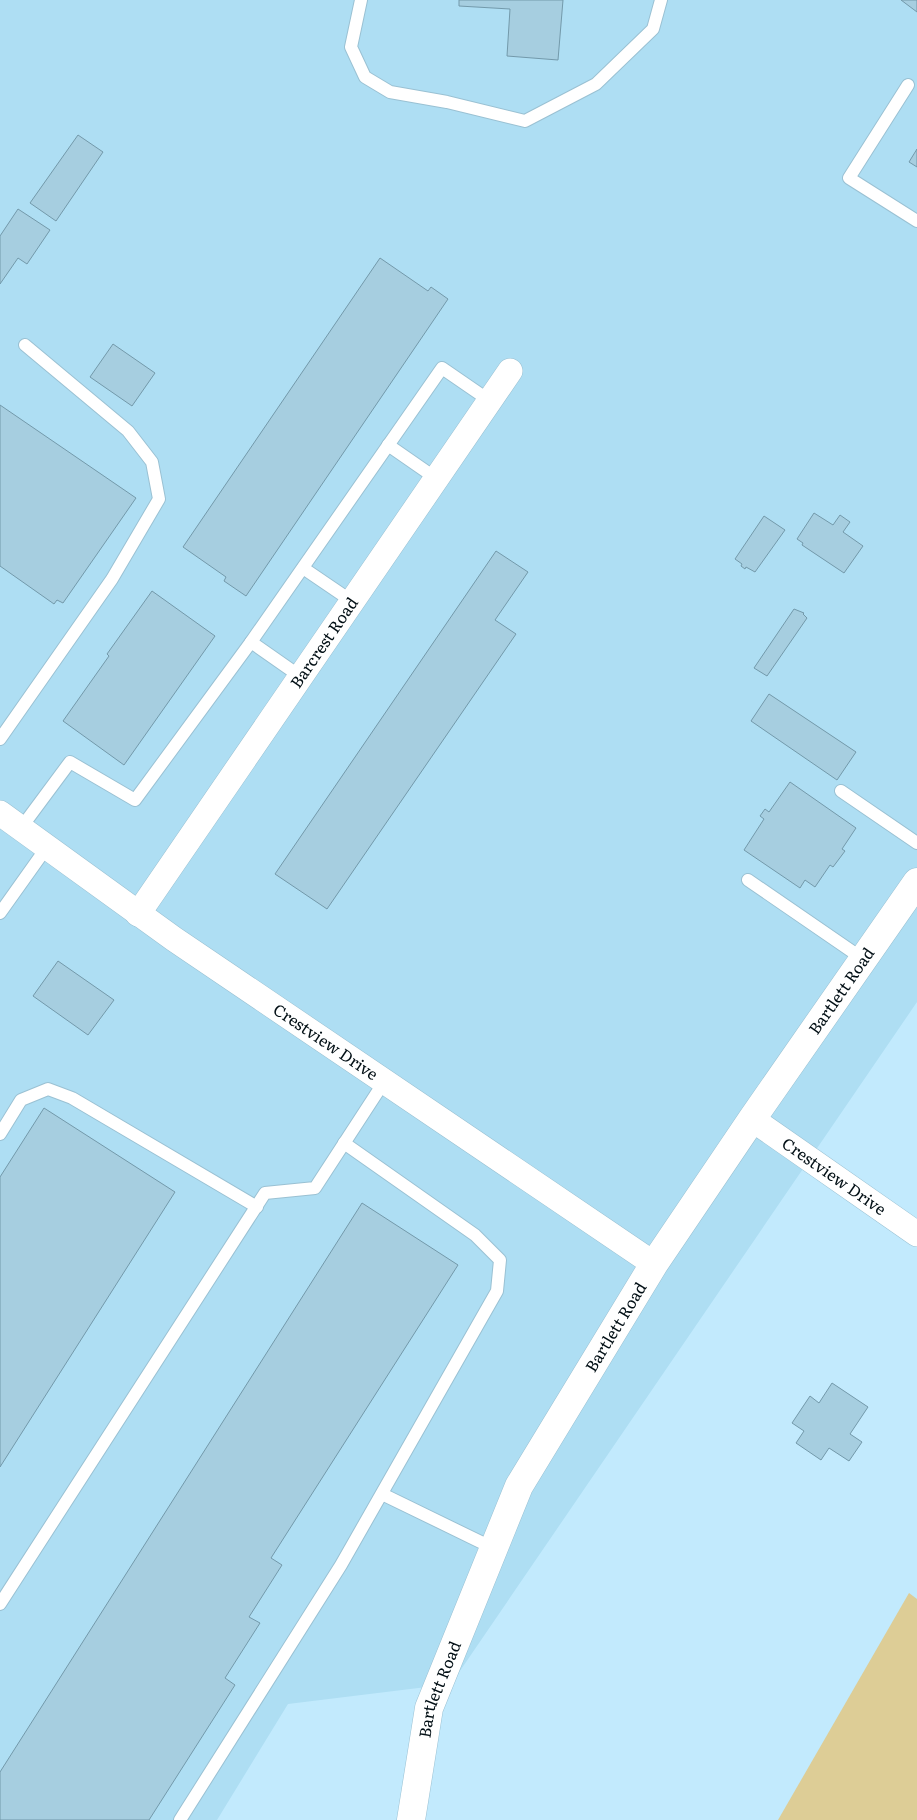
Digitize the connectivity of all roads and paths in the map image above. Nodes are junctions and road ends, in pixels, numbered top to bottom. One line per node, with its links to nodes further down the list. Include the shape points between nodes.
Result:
1 (361, 0): 2 (lane, via 351,47 365,77 390,92 526,121 596,84 652,29)
2 (661, 0)
3 (908, 85): 4 (lane, via 849,178)
4 (917, 221)
5 (25, 346): 14 (lane, via 128,431 152,462 159,499 112,579)
6 (510, 371): 7 (street, Barcrest Road)
7 (490, 401): 8 (lane, via 442,368); 9 (street, Barcrest Road)
8 (388, 445): 9 (lane); 10 (lane)
9 (437, 479): 11 (street, Barcrest Road)
10 (303, 568): 11 (lane); 12 (lane)
11 (353, 602): 13 (street, Barcrest Road)
12 (251, 642): 13 (lane); 17 (lane, via 135,800 70,762)
13 (301, 677): 23 (street, Barcrest Road)
14 (0, 739)
15 (841, 791): 18 (lane)
16 (0, 813): 17 (street, Crestview Drive)
17 (21, 828): 19 (street, Crestview Drive)
18 (917, 844)
19 (47, 847): 22 (lane); 23 (street, Crestview Drive)
20 (748, 880): 24 (lane)
21 (917, 882): 24 (main road, Bartlett Road)
22 (0, 913)
23 (138, 914): 25 (street, Crestview Drive)
24 (863, 959): 26 (main road, Bartlett Road)
25 (384, 1082): 28 (lane); 31 (street, Crestview Drive)
26 (752, 1119): 30 (street, Crestview Drive); 31 (main road, Bartlett Road)
27 (0, 1134): 29 (lane, via 21,1100 48,1089 72,1098)
28 (344, 1143): 29 (lane, via 315,1188 266,1193); 32 (lane, via 475,1235 500,1260 497,1291)
29 (257, 1207): 34 (lane)
30 (917, 1234)
31 (654, 1264): 33 (main road, Bartlett Road, via 519,1486)
32 (382, 1494): 33 (lane); 35 (lane, via 341,1565)
33 (494, 1548): 36 (main road, Bartlett Road, via 429,1708)
34 (0, 1604)
35 (180, 1820)
36 (411, 1820)

